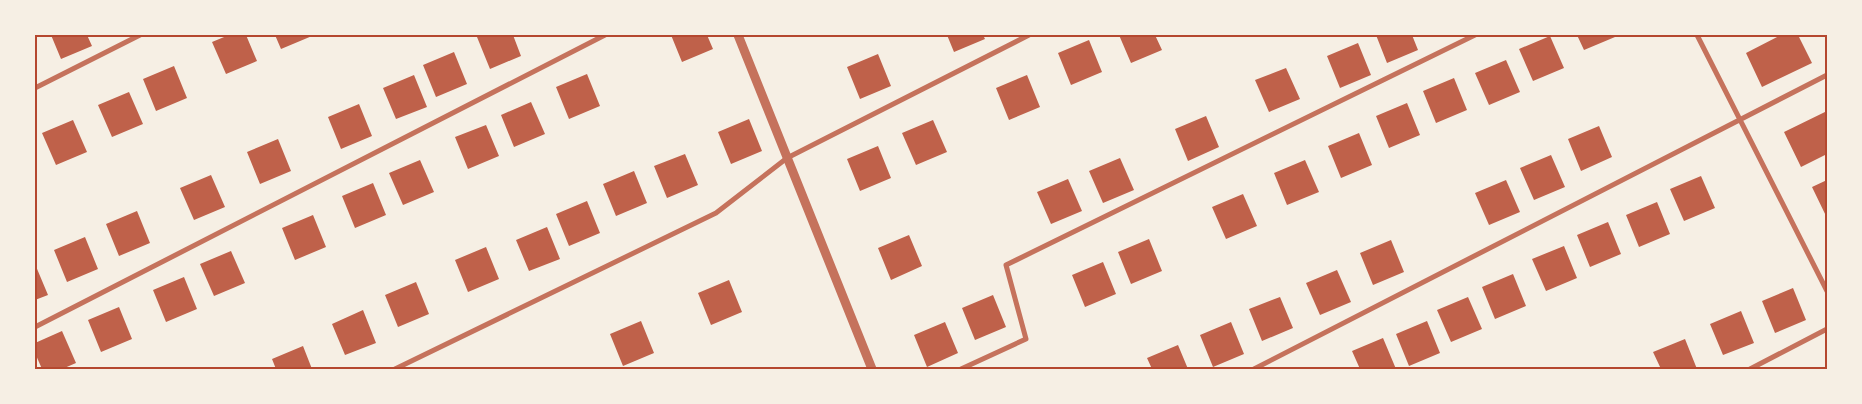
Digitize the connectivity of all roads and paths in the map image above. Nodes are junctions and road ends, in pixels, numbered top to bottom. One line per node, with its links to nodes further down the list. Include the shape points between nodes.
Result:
1 (140, 35): 8 (street)
2 (605, 35): 12 (street)
3 (738, 35): 10 (street)
4 (1029, 35): 10 (street)
5 (1475, 35): 16 (street, via 1006,265 1026,339)
6 (1696, 35): 9 (street)
7 (1827, 75): 9 (street)
8 (35, 88)
9 (1740, 121): 11 (street); 17 (street)
10 (787, 158): 14 (street, via 716,213); 15 (street)
11 (1827, 291)
12 (35, 327)
13 (1827, 329): 18 (street)
14 (395, 369)
15 (872, 369)
16 (961, 369)
17 (1254, 369)
18 (1750, 369)

